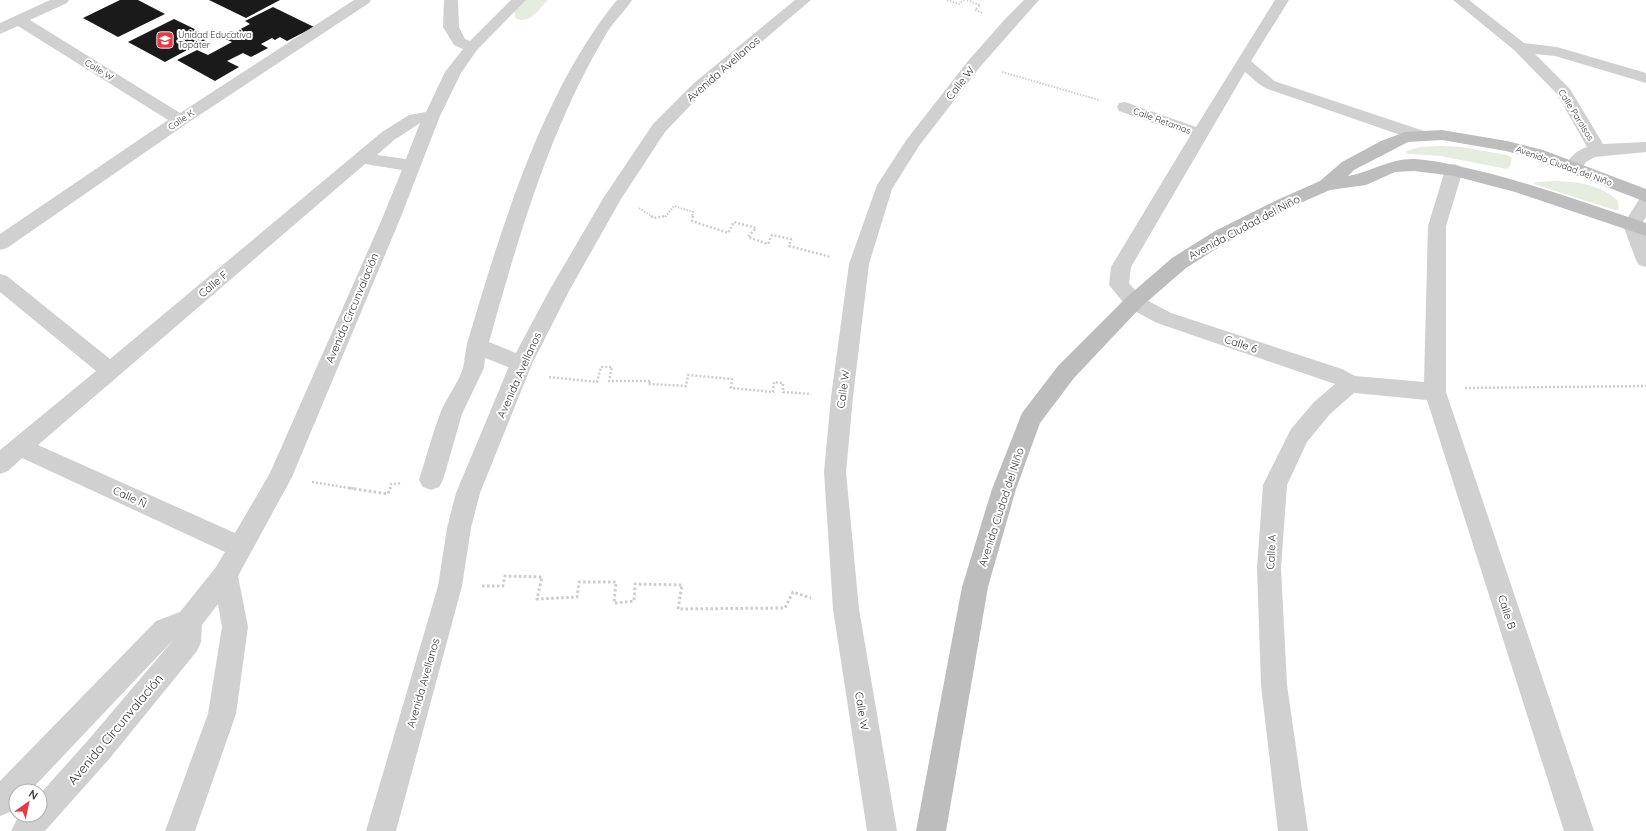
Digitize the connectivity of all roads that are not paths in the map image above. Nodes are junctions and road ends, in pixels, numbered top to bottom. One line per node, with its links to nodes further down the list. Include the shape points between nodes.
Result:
1 (62, 0): 10 (street)
2 (364, 0): 18 (street, Calle K)
3 (451, 0): 12 (street, via 451,27 459,42)
4 (519, 0): 12 (street, Avenida Circunvalación)
5 (625, 0): 35 (street, via 602,30 582,65 542,148)
6 (804, 0): 36 (street, Avenida Avellanos, via 700,86 664,123 613,197)
7 (1032, 0): 50 (street, Calle W, via 974,64 882,188 859,264 835,472 846,609)
8 (1282, 0): 14 (street)
9 (1460, 0): 13 (street, Calle Paraisos)
10 (18, 20): 11 (street); 18 (street, Calle W)
11 (0, 29)
12 (472, 47): 17 (street, Avenida Circunvalación, via 453,72)
13 (1519, 47): 15 (street, via 1557,52); 22 (street, Calle Paraisos, via 1564,92)
14 (1243, 62): 19 (street); 20 (street, via 1271,85)
15 (1646, 78)
16 (1125, 107): 19 (street, Calle Retamas)
17 (432, 116): 23 (street, Calle F, via 415,119); 24 (street, Avenida Circunvalación)
18 (180, 120): 31 (street, Calle K)
19 (1200, 134): 34 (street, via 1121,267 1120,284)
20 (1421, 136): 25 (main road, Avenida Ciudad del Niño, via 1460,137 1507,146); 27 (main road, Avenida Ciudad del Niño, via 1406,137 1387,144 1348,166)
21 (1646, 147): 22 (street)
22 (1598, 151): 25 (street, via 1582,155)
23 (361, 158): 24 (street); 37 (street, Calle F)
24 (412, 166): 43 (street, Avenida Circunvalación, via 280,477)
25 (1573, 168): 28 (main road, Avenida Ciudad del Niño)
26 (1454, 170): 27 (main road, Avenida Ciudad del Niño, via 1414,165 1392,167 1366,178); 30 (main road, Avenida Ciudad del Niño, via 1521,188); 39 (street, Calle B, via 1436,226)
27 (1326, 185): 34 (main road, Avenida Ciudad del Niño, via 1222,236 1179,263)
28 (1646, 196)
29 (1646, 202): 30 (street)
30 (1639, 228): 32 (street)
31 (0, 243)
32 (1646, 260)
33 (0, 281): 37 (street)
34 (1134, 302): 38 (street, Calle 6, via 1164,318 1334,375); 51 (main road, Avenida Ciudad del Niño, via 1066,372 1030,419 1004,489 975,587)
35 (477, 346): 36 (street); 42 (street, via 473,368 451,414)
36 (521, 364): 49 (street, Avenida Avellanos, via 468,494 459,528 450,586)
37 (111, 371): 40 (street, Calle F)
38 (1350, 384): 39 (street); 52 (street, Calle A, via 1322,408 1299,436 1275,485 1269,568 1274,685)
39 (1435, 392): 53 (street, Calle B)
40 (20, 447): 41 (street, Calle F); 43 (street, Calle Ñ)
41 (0, 464)
42 (431, 480)
43 (240, 547): 44 (street, Avenida Circunvalación)
44 (225, 575): 45 (street, Avenida Circunvalación); 48 (street, via 235,627 222,714)
45 (189, 621): 46 (street, via 165,630); 47 (street, Avenida Circunvalación, via 188,642 100,748)
46 (0, 802)
47 (26, 831)
48 (180, 831)
49 (381, 831)
50 (882, 831)
51 (931, 831)
52 (1293, 831)
53 (1579, 831)

